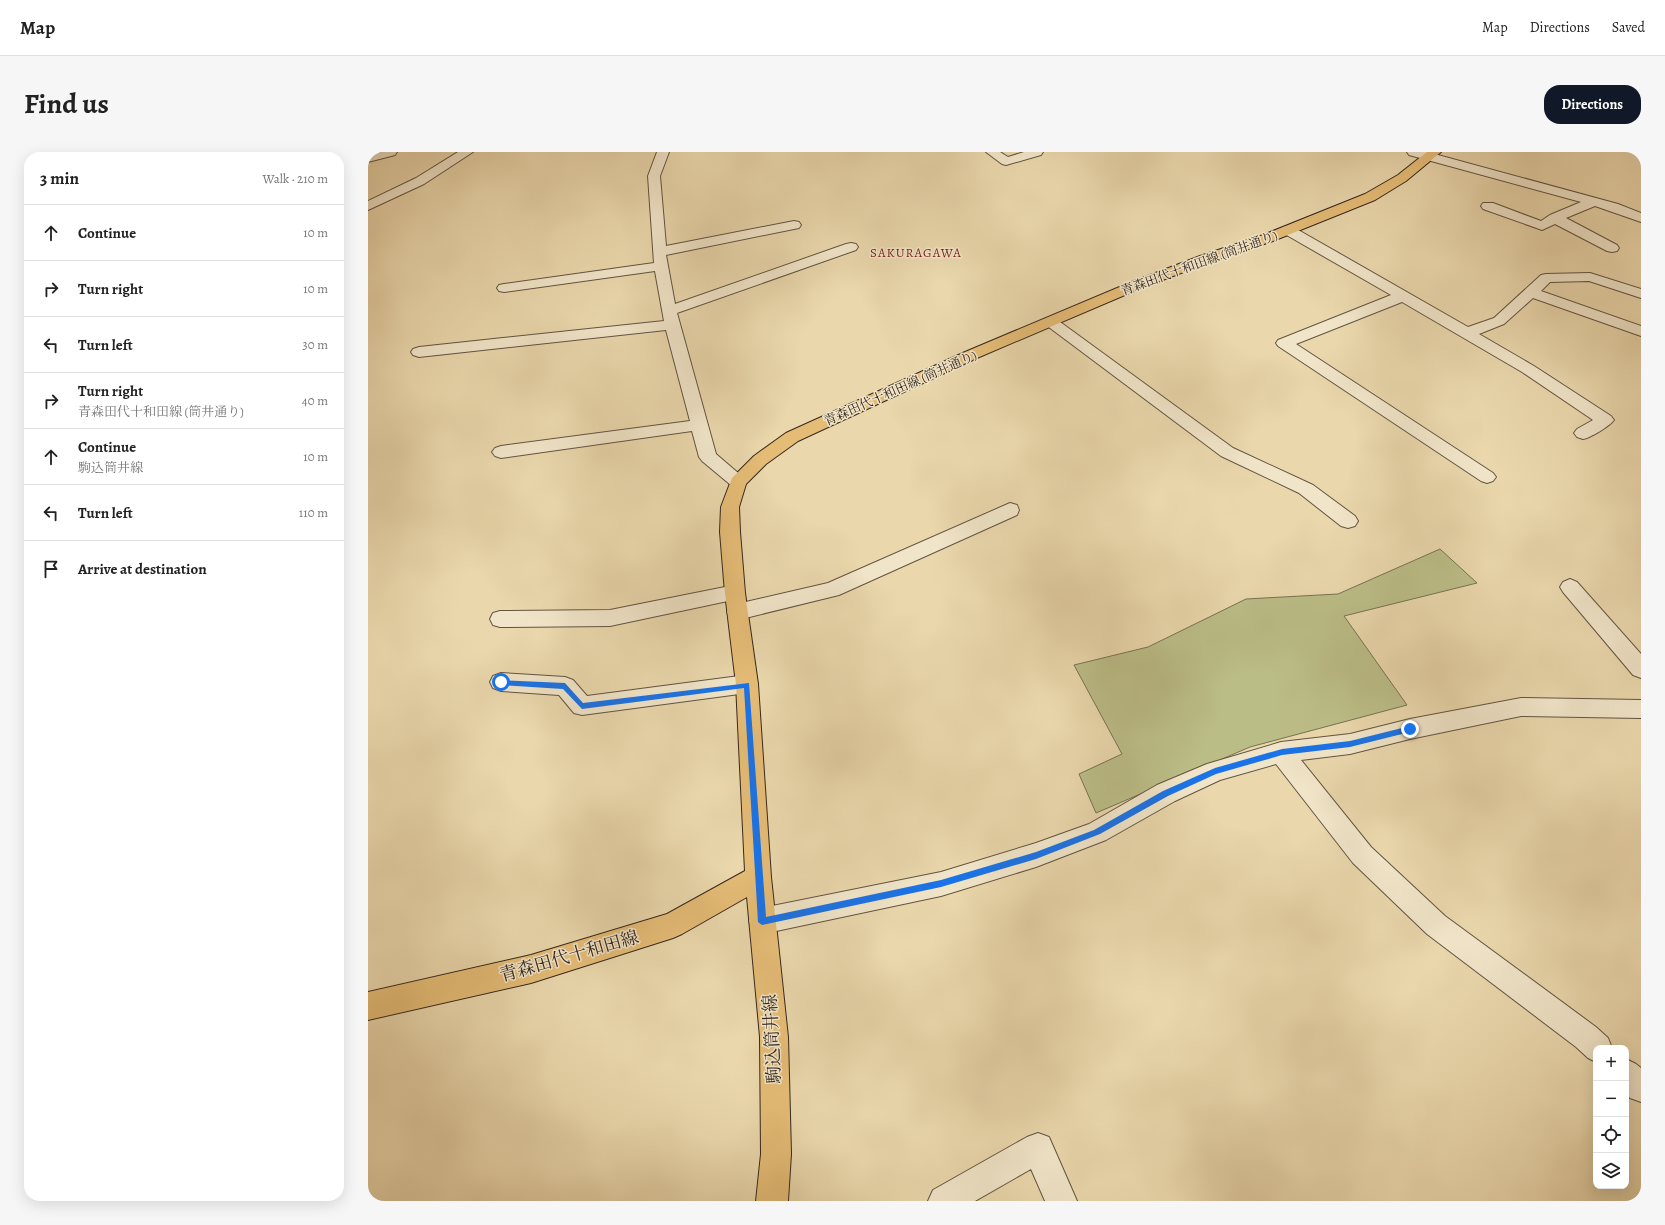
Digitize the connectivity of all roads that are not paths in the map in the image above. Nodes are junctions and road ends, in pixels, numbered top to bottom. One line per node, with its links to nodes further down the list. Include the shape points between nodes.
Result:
1 (391, 152): 7 (street)
2 (467, 152): 9 (street, via 420,182)
3 (663, 152): 17 (street, via 654,176)
4 (992, 152): 5 (street, via 1006,161)
5 (1037, 152)
6 (1426, 154): 8 (street); 14 (main road, 青森田代十和田線 (筒井通り), via 1402,178 1370,197)
7 (368, 158)
8 (1593, 202): 11 (street); 12 (street)
9 (368, 206)
10 (1488, 206): 11 (street, via 1542,226)
11 (1555, 218): 16 (street)
12 (1641, 218)
13 (794, 225): 17 (street)
14 (1288, 230): 21 (street); 23 (main road, 青森田代十和田線 (筒井通り), via 1198,261)
15 (851, 247): 22 (street)
16 (1612, 248)
17 (660, 259): 18 (street); 22 (street)
18 (504, 288)
19 (1530, 292): 20 (street, via 1546,278 1590,277); 24 (street); 25 (street, via 1499,321)
20 (1641, 294)
21 (1403, 296): 25 (street); 30 (street, via 1284,343)
22 (671, 318): 26 (street); 27 (street)
23 (1051, 322): 31 (main road, 青森田代十和田線 (筒井通り), via 930,373 792,437 760,460); 33 (street, via 1227,452 1306,489)
24 (1641, 331)
25 (1467, 333): 28 (street, via 1528,369 1605,420)
26 (419, 352)
27 (700, 425): 29 (street); 31 (street, via 708,457)
28 (1583, 433)
29 (501, 452)
30 (1487, 477)
31 (738, 482): 35 (main road, 青森田代十和田線 (筒井通り), via 730,507)
32 (1010, 510): 35 (street, via 832,590)
33 (1348, 521)
34 (1570, 587): 37 (street)
35 (736, 602): 36 (street, via 610,618); 39 (main road, 青森田代十和田線 (筒井通り))
36 (500, 619)
37 (1641, 669)
38 (501, 682): 39 (street, via 565,686 582,706)
39 (747, 684): 42 (main road, 青森田代十和田線 (筒井通り))
40 (1641, 709): 41 (street, via 1521,707 1350,744)
41 (1282, 752): 43 (street, via 1215,771 1166,793 1097,832 1036,855 941,884); 45 (street, via 1362,855 1431,920)
42 (758, 877): 43 (main road, 駒込筒井線); 44 (main road, 青森田代十和田線, via 673,925 531,969)
43 (762, 922): 48 (main road, 駒込筒井線, via 774,1037 776,1154)
44 (368, 1006)
45 (1595, 1045)
46 (1629, 1077): 47 (street)
47 (1641, 1088)
48 (772, 1201)
49 (944, 1201): 50 (street, via 1038,1148)
50 (1061, 1201)

